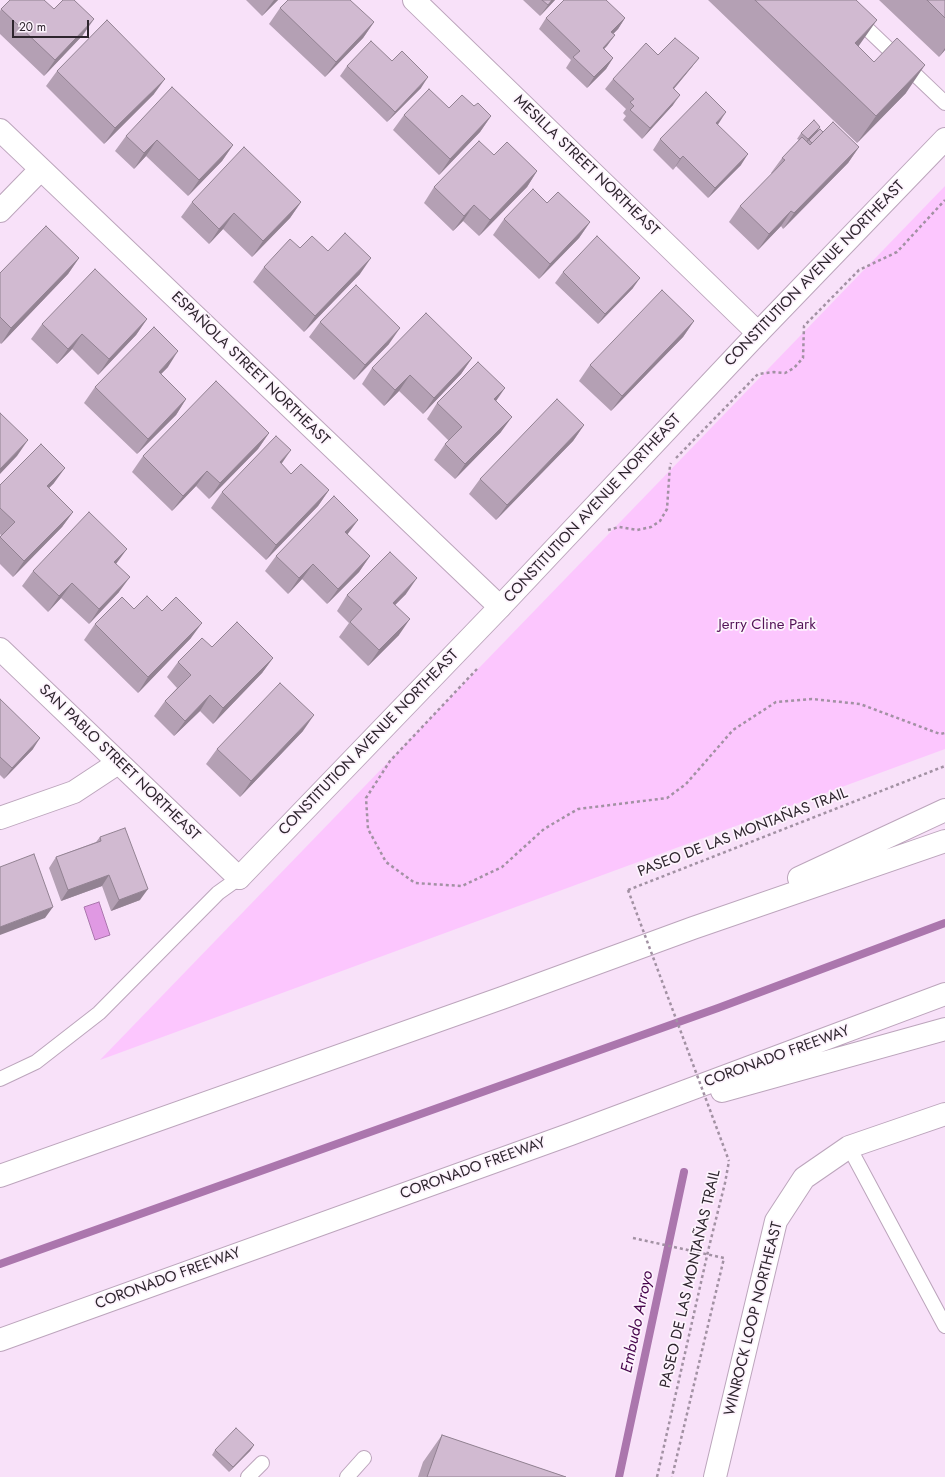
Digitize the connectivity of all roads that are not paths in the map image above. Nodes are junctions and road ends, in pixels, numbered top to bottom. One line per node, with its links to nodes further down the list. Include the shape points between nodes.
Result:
1 (414, 0): 8 (main road, MESILLA STREET NORTHEAST)
2 (837, 0): 3 (lane)
3 (945, 103)
4 (0, 130): 6 (main road, ESPAÑOLA STREET NORTHEAST)
5 (945, 139): 8 (main road, CONSTITUTION AVENUE NORTHEAST)
6 (40, 170): 7 (main road); 9 (main road, ESPAÑOLA STREET NORTHEAST)
7 (0, 211)
8 (758, 333): 9 (main road, CONSTITUTION AVENUE NORTHEAST)
9 (500, 607): 15 (main road, CONSTITUTION AVENUE NORTHEAST)
10 (0, 649): 11 (main road, SAN PABLO STREET NORTHEAST)
11 (118, 763): 13 (main road, via 74,792); 15 (main road, SAN PABLO STREET NORTHEAST)
12 (945, 810): 16 (main road)
13 (0, 818)
14 (945, 841): 16 (main road)
15 (239, 878): 19 (lane, via 218,893 99,1013 36,1062)
16 (692, 928): 23 (main road, via 495,1001)
17 (945, 994): 21 (main road, CORONADO FREEWAY)
18 (945, 1028): 21 (main road)
19 (0, 1079)
20 (945, 1114): 22 (main road, WINROCK LOOP NORTHEAST)
21 (571, 1134): 25 (main road, CORONADO FREEWAY)
22 (849, 1147): 24 (lane); 30 (main road, WINROCK LOOP NORTHEAST, via 804,1178 776,1220)
23 (0, 1176)
24 (945, 1326)
25 (0, 1340)
26 (364, 1458): 29 (lane)
27 (262, 1463): 28 (lane)
28 (248, 1477)
29 (347, 1477)
30 (715, 1477)

